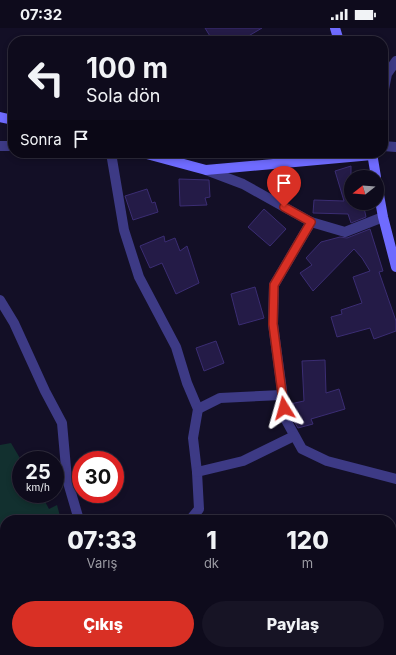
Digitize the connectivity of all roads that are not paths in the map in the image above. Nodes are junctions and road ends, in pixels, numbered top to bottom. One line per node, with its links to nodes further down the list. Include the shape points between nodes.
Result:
1 (396, 61): 2 (street)
2 (388, 73)
3 (112, 158): 16 (street, via 124,230 139,277 176,347)
4 (162, 158): 7 (street)
5 (330, 158): 7 (street)
6 (373, 158): 8 (street)
7 (206, 170): 11 (street, via 243,184)
8 (375, 170)
9 (382, 210): 10 (street)
10 (383, 217): 11 (street, via 345,232); 12 (street); 13 (street)
11 (311, 222): 15 (street, via 274,285 273,324)
12 (396, 242)
13 (396, 267)
14 (0, 300): 20 (street, via 14,323 62,423 67,479)
15 (282, 395): 16 (street, via 220,398); 17 (street, via 286,420)
16 (198, 409): 18 (street, via 193,438)
17 (294, 436): 18 (street, via 243,461); 19 (street, via 302,449 327,462)
18 (197, 472): 21 (street, via 199,509)
19 (396, 479)
20 (78, 515)
21 (194, 515)

